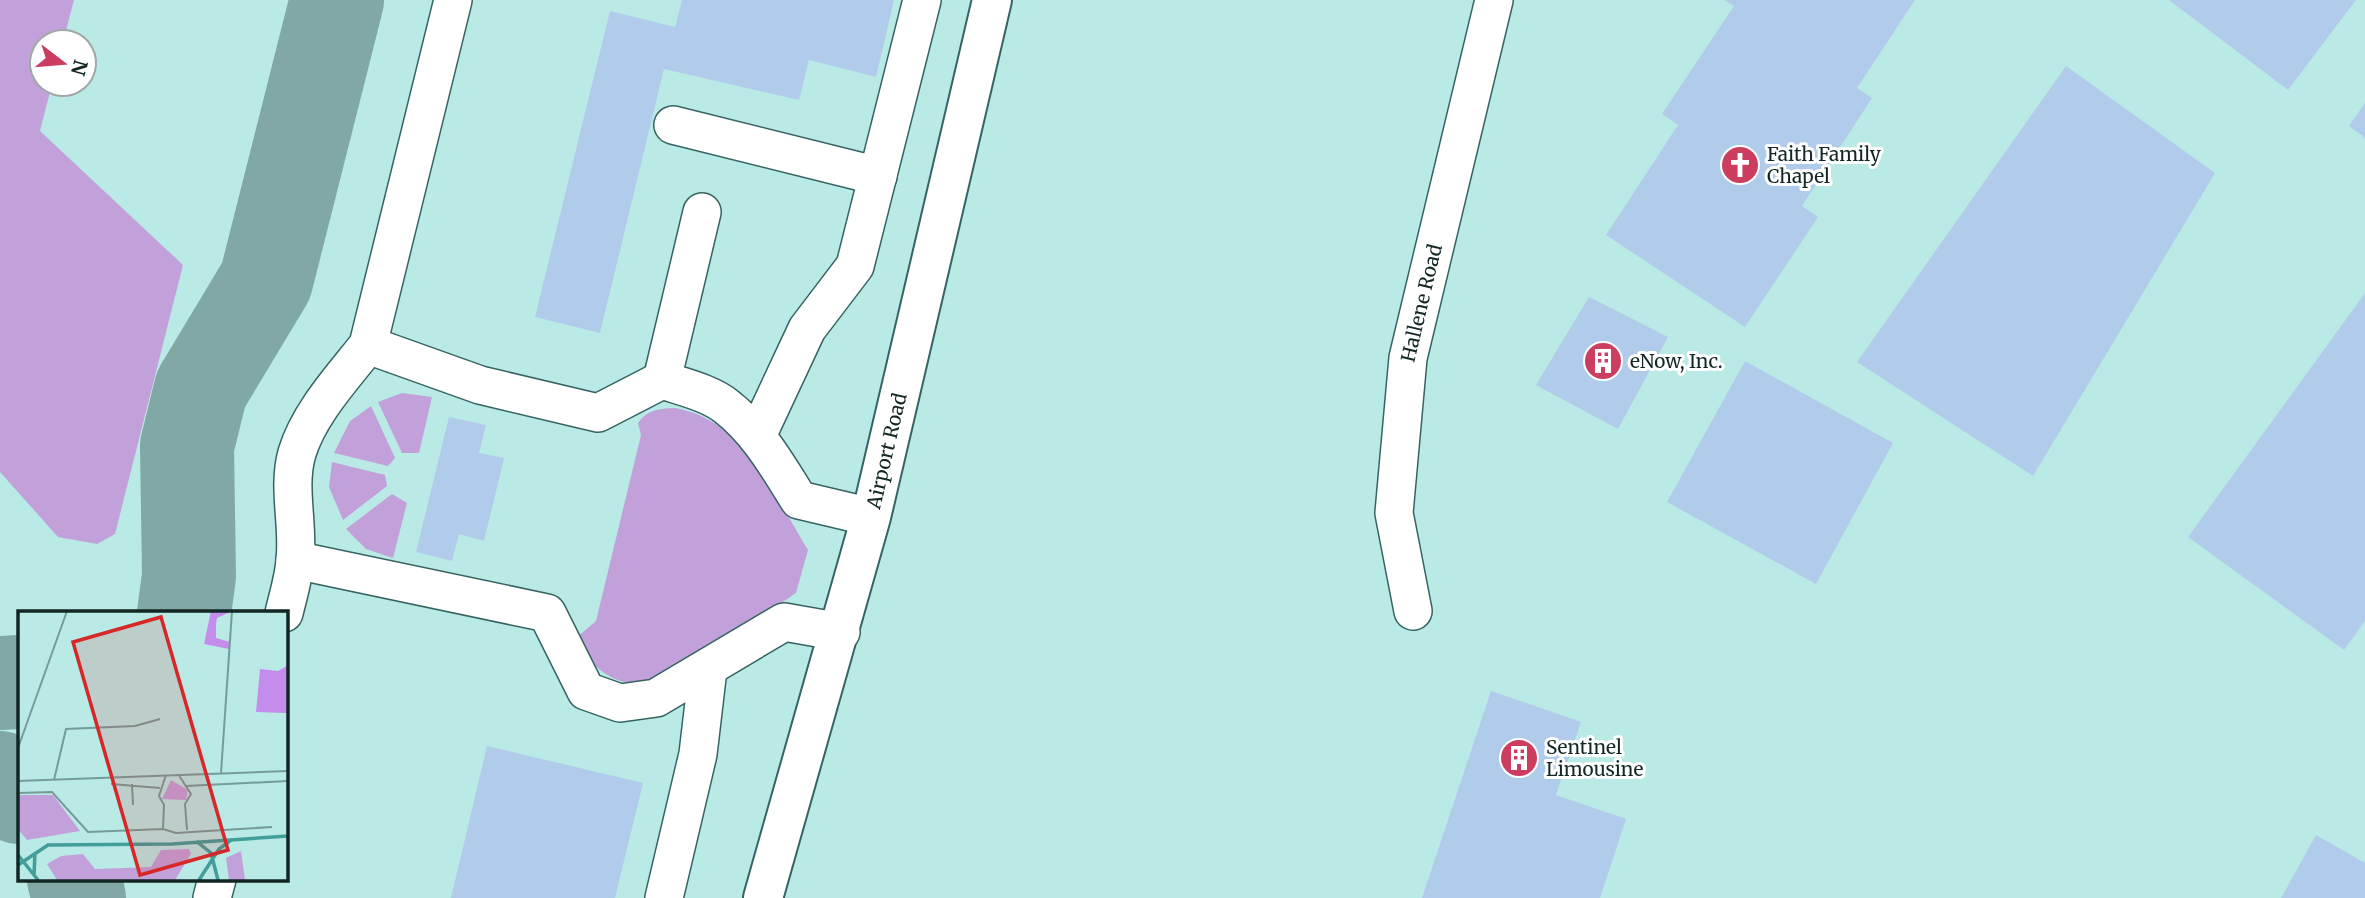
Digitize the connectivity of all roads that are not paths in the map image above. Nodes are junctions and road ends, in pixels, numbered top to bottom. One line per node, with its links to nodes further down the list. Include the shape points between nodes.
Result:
1 (453, 0): 8 (street)
2 (922, 0): 6 (street)
3 (992, 0): 11 (main road, Airport Road)
4 (1494, 0): 14 (street, Hallene Road, via 1408,358 1394,513)
5 (673, 125): 6 (street)
6 (878, 176): 10 (street, via 855,266 807,329)
7 (702, 212): 9 (street)
8 (368, 345): 9 (street, via 480,385 598,413); 12 (street, via 327,400 296,454)
9 (662, 380): 10 (street, via 726,405)
10 (757, 436): 11 (street, via 799,500)
11 (871, 517): 15 (main road, Airport Road)
12 (295, 560): 13 (street); 16 (street, via 547,613 586,691 620,703 656,698)
13 (284, 611)
14 (1413, 611)
15 (841, 632): 16 (street, via 784,622); 20 (main road, Airport Road)
16 (708, 669): 19 (street, via 698,754)
17 (217, 880): 18 (street)
18 (212, 898)
19 (664, 898)
20 (763, 898)

